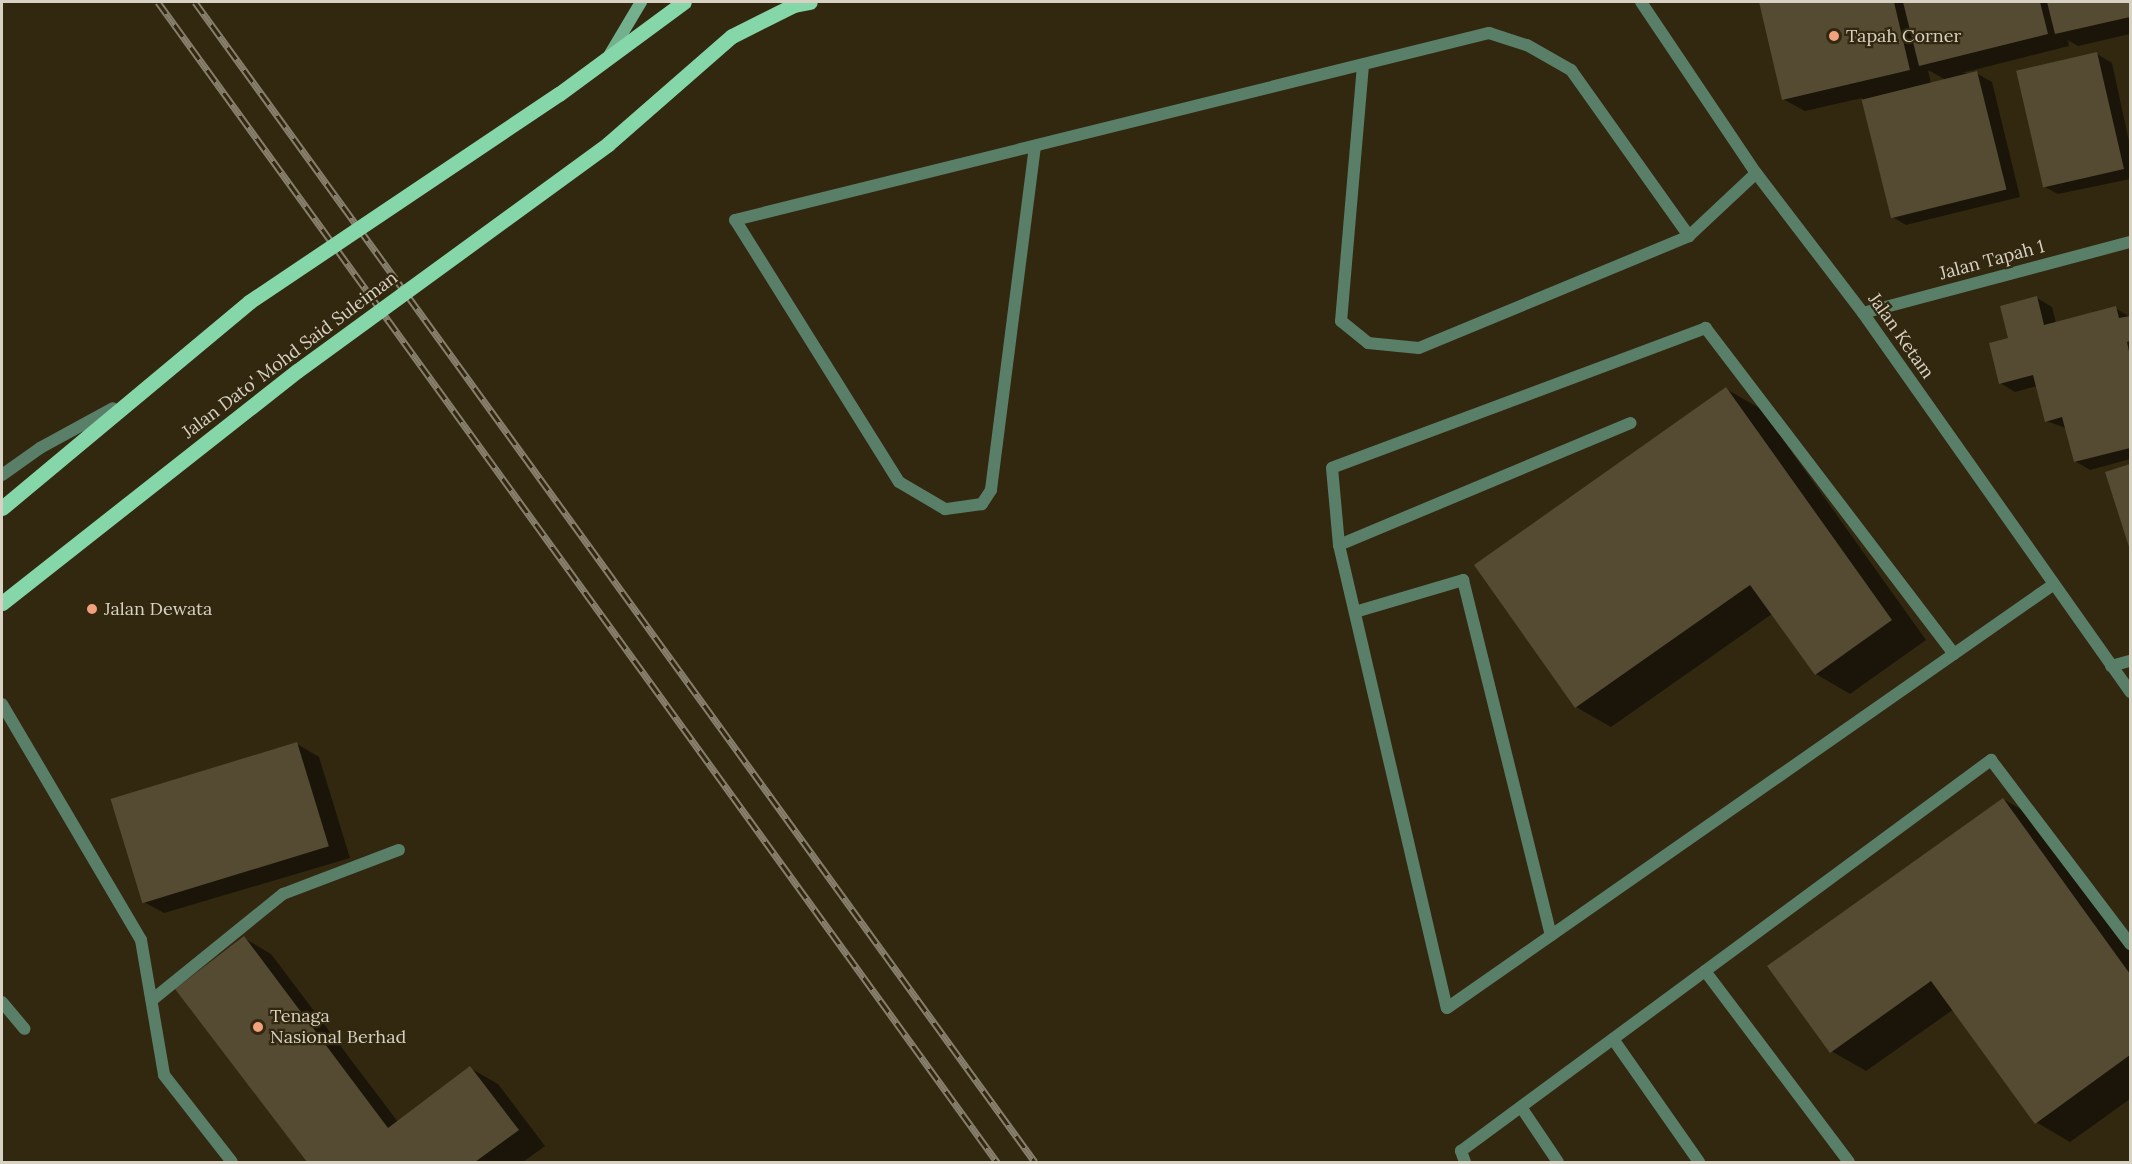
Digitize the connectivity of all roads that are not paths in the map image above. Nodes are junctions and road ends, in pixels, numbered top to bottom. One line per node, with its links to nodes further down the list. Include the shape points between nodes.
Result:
1 (641, 2): 5 (street)
2 (684, 2): 5 (main road)
3 (810, 2): 18 (main road, Jalan Dato' Mohd Said Suleiman, bridge, via 794,5 732,36 608,144 297,371)
4 (1641, 2): 8 (street, Jalan Ketam)
5 (608, 58): 12 (main road, bridge, via 249,302)
6 (1362, 65): 7 (street); 9 (street, via 1489,33 1527,45 1571,70); 9 (street, via 1341,321 1368,343 1419,348)
7 (1035, 146): 7 (street, via 735,220 899,482 945,509 982,504 992,490)
8 (1756, 173): 9 (street); 11 (street, Jalan Ketam)
9 (1689, 236)
10 (2130, 242): 11 (street, Jalan Tapah 1)
11 (1863, 313): 17 (street, Jalan Ketam)
12 (142, 391): 14 (street, via 40,448); 15 (main road)
13 (1630, 423): 16 (street)
14 (2, 475)
15 (2, 508)
16 (1340, 545): 19 (street); 20 (street, via 1332,468 1706,328)
17 (2054, 584): 20 (street); 22 (street, Jalan Ketam)
18 (2, 603)
19 (1354, 612): 26 (street, via 1463,580); 26 (street, via 1447,1008)
20 (1954, 654): 26 (street)
21 (2130, 661): 22 (street)
22 (2111, 666): 23 (street, Jalan Ketam)
23 (2130, 692)
24 (2, 704): 29 (street, via 141,940)
25 (399, 850): 29 (street, via 283,894)
26 (1551, 935)
27 (2130, 944): 28 (street, via 1991,760)
28 (1705, 971): 32 (street); 38 (street)
29 (152, 1000): 35 (street, via 164,1076)
30 (2, 1002): 31 (street)
31 (25, 1029)
32 (1613, 1039): 33 (street); 37 (street)
33 (1521, 1107): 34 (street); 36 (street)
34 (1463, 1157)
35 (232, 1162)
36 (1558, 1162)
37 (1699, 1162)
38 (1849, 1162)

